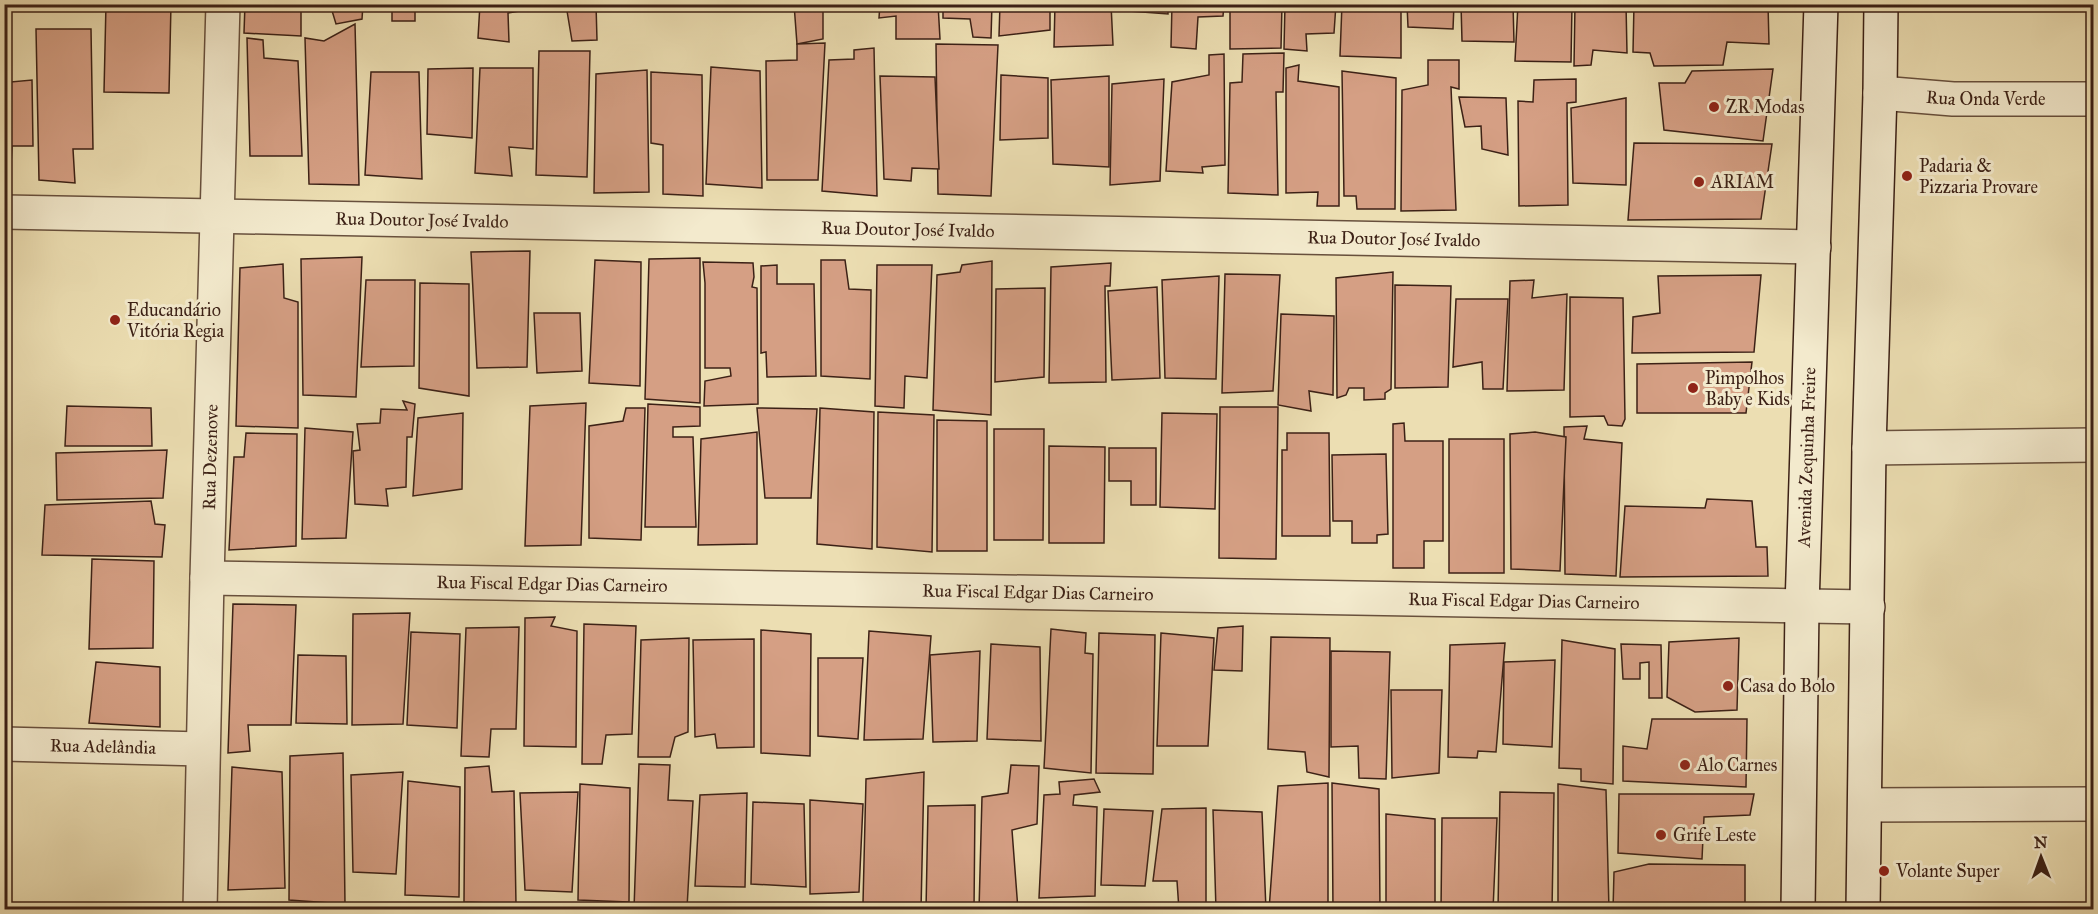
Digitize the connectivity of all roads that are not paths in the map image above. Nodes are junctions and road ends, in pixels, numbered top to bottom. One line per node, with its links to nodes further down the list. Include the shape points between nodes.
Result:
1 (224, 4): 7 (street, Rua Dezenove)
2 (1821, 4): 8 (street, Avenida Zequinha Freire)
3 (1881, 4): 4 (street)
4 (1880, 93): 5 (street, Rua Onda Verde, via 1953,99); 10 (street)
5 (2094, 99)
6 (4, 212): 7 (street, Rua Doutor José Ivaldo)
7 (216, 216): 8 (street, Rua Doutor José Ivaldo); 11 (street, Rua Dezenove)
8 (1814, 247): 12 (street, Avenida Zequinha Freire)
9 (2094, 446): 10 (street)
10 (1869, 448): 13 (street)
11 (207, 578): 12 (street, Rua Fiscal Edgar Dias Carneiro); 15 (street, Rua Dezenove)
12 (1802, 607): 13 (street, Rua Fiscal Edgar Dias Carneiro); 19 (street, Avenida Zequinha Freire)
13 (1868, 607): 17 (street)
14 (4, 744): 15 (street, Rua Adelândia)
15 (202, 749): 18 (street, Rua Dezenove)
16 (2094, 804): 17 (street)
17 (1865, 805): 20 (street)
18 (200, 909)
19 (1798, 909)
20 (1863, 909)

